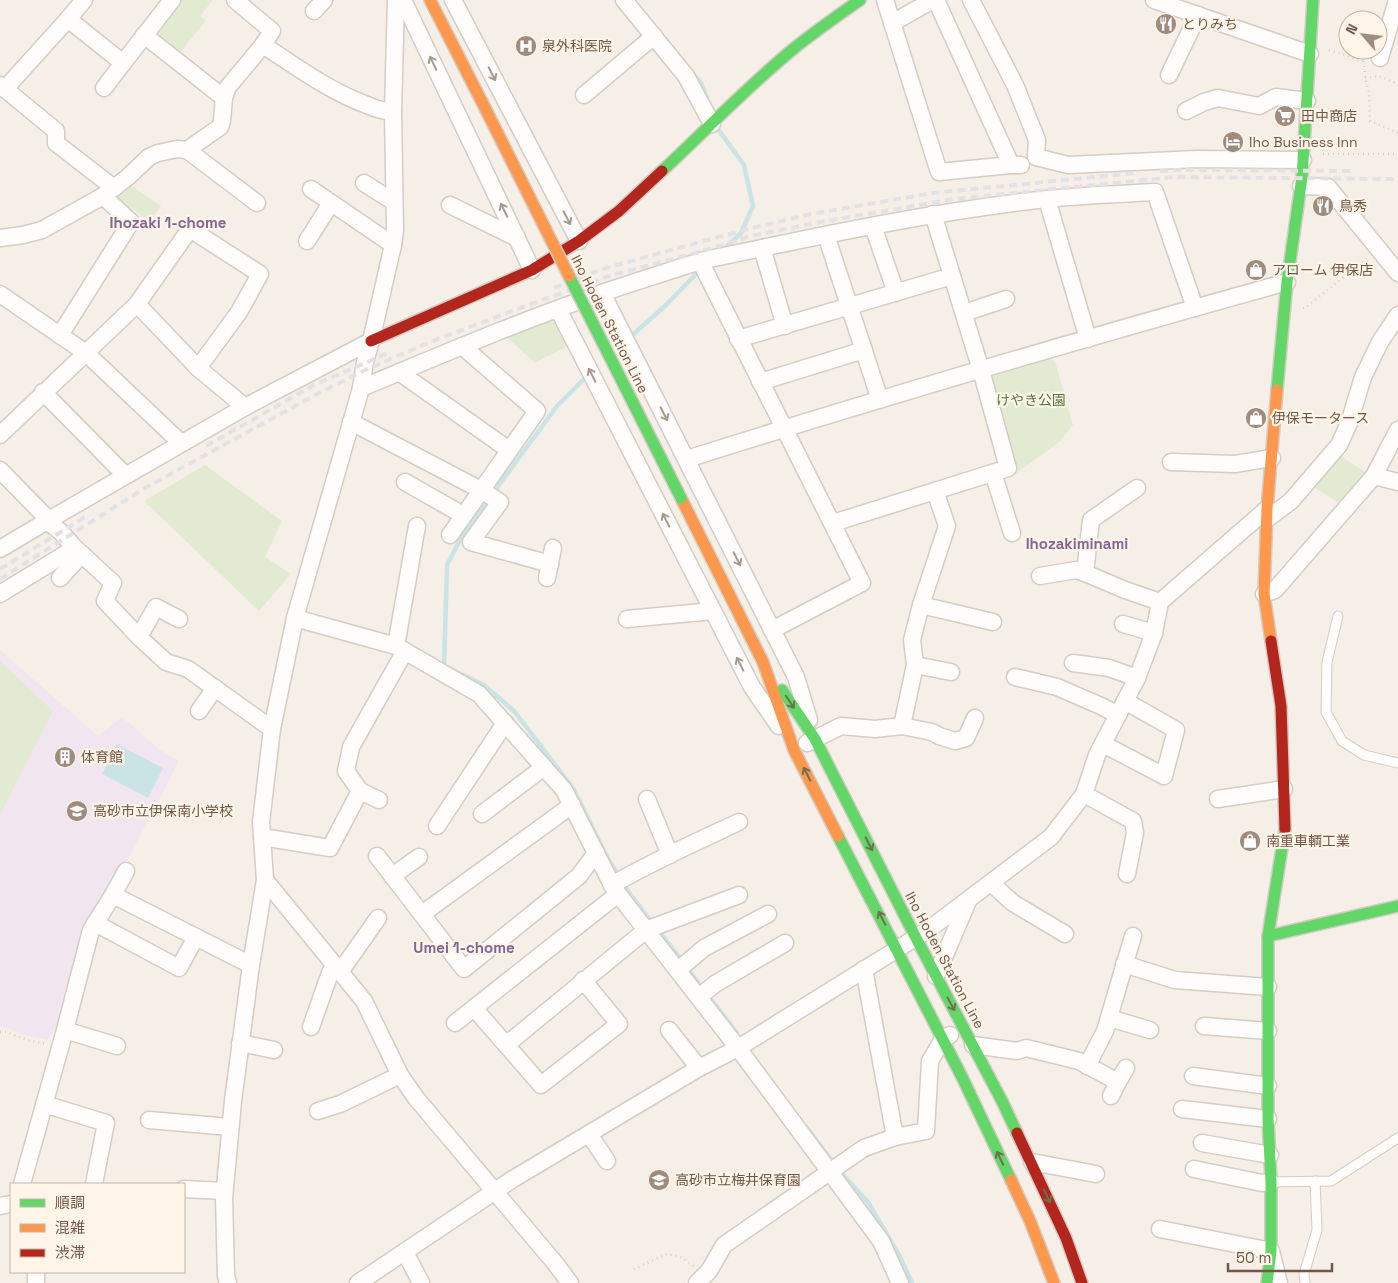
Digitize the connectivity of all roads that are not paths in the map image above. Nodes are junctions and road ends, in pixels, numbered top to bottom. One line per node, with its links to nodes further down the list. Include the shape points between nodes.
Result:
1 (84, 0): 17 (street)
2 (172, 0): 20 (street)
3 (235, 0): 22 (street, via 272,31)
4 (396, 0): 32 (street)
5 (403, 0): 49 (street, one-way to 5)
6 (430, 0): 131 (main road, Iho Hoden Station Line, bridge)
7 (453, 0): 51 (street, one-way to 51)
8 (624, 0): 21 (street)
9 (860, 0): 33 (main road, via 791,51)
10 (885, 0): 18 (street)
11 (934, 0): 18 (street); 18 (street, via 1016,165 940,172)
12 (971, 0): 35 (street, via 1015,85 1037,140 1036,156 1068,165)
13 (1154, 0): 16 (street)
14 (1313, 0): 23 (main road)
15 (1397, 0): 19 (street)
16 (1198, 15): 23 (street); 25 (street)
17 (68, 19): 24 (street); 26 (street)
18 (892, 23)
19 (1388, 31)
20 (144, 35): 24 (street); 29 (street)
21 (654, 36): 28 (street); 33 (street, via 686,76)
22 (263, 45): 29 (street, via 228,87); 32 (street, via 349,98)
23 (1310, 49): 30 (main road)
24 (123, 63): 27 (street)
25 (1169, 75)
26 (2, 87): 39 (street, via 56,131 56,143)
27 (104, 88)
28 (584, 95)
29 (224, 98): 34 (street, via 220,127)
30 (1307, 101): 31 (street, via 1276,97 1259,106 1218,98); 35 (main road)
31 (1186, 111)
32 (393, 112): 41 (street)
33 (712, 124): 51 (main road, via 619,211)
34 (187, 150): 39 (street, via 158,152); 42 (street)
35 (1303, 157): 37 (main road)
36 (364, 183): 41 (street)
37 (1301, 186): 56 (street, via 1328,187); 58 (main road)
38 (311, 189): 43 (street)
39 (108, 192): 48 (street, via 42,230); 70 (street, via 132,222)
40 (1047, 199): 45 (street); 65 (street, via 1155,192); 71 (street)
41 (394, 202): 52 (street)
42 (257, 203)
43 (331, 203): 50 (street); 52 (street)
44 (450, 206): 49 (street)
45 (933, 214): 46 (street); 57 (street)
46 (873, 226): 47 (street); 60 (street)
47 (826, 235): 53 (street); 64 (street)
48 (0, 238)
49 (517, 238): 55 (street)
50 (307, 241)
51 (578, 241): 55 (main road)
52 (393, 245): 73 (street)
53 (762, 248): 54 (street); 69 (street)
54 (700, 261): 59 (street); 72 (street)
55 (532, 270): 73 (main road)
56 (1398, 273)
57 (952, 276): 60 (street); 67 (street)
58 (1287, 282): 65 (street); 91 (main road)
59 (602, 293): 66 (street); 92 (street, one-way to 92)
60 (896, 293): 64 (street)
61 (0, 294): 70 (street)
62 (1006, 299): 67 (street)
63 (137, 304): 76 (street); 77 (street); 77 (street, via 190,229 260,274 239,312)
64 (850, 306): 69 (street); 75 (street)
65 (1195, 308): 71 (street)
66 (558, 309): 74 (street); 120 (street, one-way to 66)
67 (964, 313): 78 (street)
68 (1398, 315): 103 (street, via 1363,377 1340,445 1291,501)
69 (785, 326): 72 (street)
70 (60, 335): 76 (street)
71 (1088, 338): 78 (street)
72 (738, 339): 80 (street)
73 (371, 341): 81 (street); 84 (street)
74 (462, 346): 79 (street); 90 (street, via 537,411)
75 (864, 350): 80 (street); 83 (street)
76 (86, 353): 82 (street); 89 (street)
77 (198, 368): 84 (street)
78 (981, 370): 83 (street); 95 (street, via 1008,468)
79 (399, 372): 81 (street); 90 (street)
80 (760, 382): 86 (street)
81 (361, 388): 85 (street)
82 (43, 392): 88 (street); 96 (street)
83 (880, 400): 86 (street)
84 (245, 407): 89 (street)
85 (352, 422): 101 (street); 122 (street)
86 (784, 428): 92 (street); 106 (street)
87 (1398, 430): 97 (street)
88 (0, 435)
89 (181, 443): 96 (street)
90 (509, 450): 101 (street)
91 (1272, 458): 93 (street, via 1234,464); 103 (main road)
92 (686, 459): 127 (street, one-way to 127)
93 (1171, 462)
94 (0, 470): 105 (street)
95 (993, 473): 102 (street); 108 (street)
96 (125, 475): 105 (street)
97 (1374, 476): 99 (street); 117 (street, via 1275,590)
98 (405, 482): 104 (street)
99 (1398, 482)
100 (1137, 488): 113 (street, via 1091,520)
101 (481, 490): 104 (street); 112 (street, via 500,502 471,542)
102 (935, 491): 106 (street); 119 (street, via 947,526)
103 (1267, 514): 117 (main road); 118 (street)
104 (463, 515): 109 (street)
105 (47, 520): 110 (street); 111 (street)
106 (833, 523): 127 (street, via 862,583)
107 (417, 526): 130 (street)
108 (1012, 533)
109 (450, 535)
110 (0, 549)
111 (79, 551): 115 (street); 116 (street); 129 (street, via 113,583 105,601)
112 (550, 563)
113 (1085, 573): 114 (street, via 1076,570); 118 (street)
114 (1040, 576)
115 (60, 578)
116 (0, 594)
117 (1264, 594): 149 (main road, via 1281,706)
118 (1160, 602): 128 (street)
119 (921, 605): 125 (street); 133 (street, via 912,640)
120 (713, 611): 124 (street); 146 (street, one-way to 120, via 752,687)
121 (1338, 616): 147 (lane, via 1327,662 1326,712 1342,741 1364,755)
122 (296, 618): 130 (street); 143 (street)
123 (179, 619): 129 (street, via 156,607)
124 (627, 619)
125 (993, 622)
126 (1123, 624): 128 (street)
127 (772, 630): 144 (street, via 796,677)
128 (1154, 632): 136 (street)
129 (139, 637): 137 (street, via 166,662 188,669)
130 (400, 648): 141 (street, via 479,694); 150 (street, via 371,727 351,747 346,771)
131 (763, 662): 144 (main road, Iho Hoden Station Line, one-way to 144); 146 (main road, Iho Hoden Station Line)
132 (1073, 664): 136 (street, via 1109,668)
133 (915, 665): 134 (street); 142 (street)
134 (951, 672)
135 (1014, 677): 138 (street, via 1042,689 1057,687 1101,706)
136 (1137, 678): 138 (street)
137 (215, 688): 139 (street); 143 (street)
138 (1122, 708): 145 (street); 145 (street, via 1176,730 1164,776)
139 (199, 711)
140 (975, 718): 142 (street, via 966,738 955,740)
141 (505, 723): 148 (street); 158 (street, via 448,797)
142 (902, 726): 144 (street, via 875,729 841,726)
143 (272, 729): 159 (street)
144 (816, 739): 146 (street); 183 (main road, Iho Hoden Station Line, one-way to 183)
145 (1103, 744): 151 (street)
146 (794, 750): 185 (main road, Iho Hoden Station Line, one-way to 146)
147 (1398, 763)
148 (544, 767): 155 (street); 156 (street)
149 (1284, 789): 153 (street); 181 (main road, via 1285,832)
150 (360, 791): 154 (street); 159 (street, via 330,848)
151 (1084, 794): 165 (street, via 1134,821 1135,833); 168 (street, via 1051,837)
152 (647, 799): 161 (street)
153 (1218, 799)
154 (379, 800)
155 (572, 805): 160 (street); 174 (street)
156 (482, 814)
157 (739, 822): 161 (street)
158 (437, 826)
159 (262, 837): 167 (street)
160 (596, 853): 169 (street); 174 (street, via 579,876 464,969)
161 (670, 854): 169 (street, via 629,875)
162 (377, 856): 166 (street)
163 (419, 857): 166 (street)
164 (126, 871): 170 (street)
165 (1127, 874)
166 (392, 876): 174 (street)
167 (265, 880): 187 (street); 189 (street)
168 (991, 882): 172 (street); 179 (street, via 1014,903)
169 (615, 889): 178 (street); 195 (street)
170 (113, 895): 177 (street); 182 (street)
171 (739, 895): 178 (street, via 718,895)
172 (969, 899): 183 (street); 191 (street)
173 (1398, 906): 181 (main road)
174 (422, 914)
175 (768, 914): 188 (street, via 747,918)
176 (378, 918): 189 (street)
177 (95, 923): 182 (street, via 179,968); 201 (street)
178 (646, 930): 188 (street); 192 (street)
179 (1065, 934)
180 (1133, 936): 186 (street)
181 (1268, 936): 193 (main road)
182 (196, 937): 187 (street)
183 (916, 938): 185 (street); 191 (main road, Iho Hoden Station Line)
184 (785, 943): 194 (street, via 750,954)
185 (898, 949): 190 (street); 205 (main road, Iho Hoden Station Line)
186 (1124, 964): 193 (street, via 1175,980); 196 (street)
187 (251, 965): 206 (street)
188 (684, 965): 194 (street)
189 (337, 969): 199 (street, via 330,973); 215 (street, via 364,1001)
190 (864, 970): 210 (street); 225 (street)
191 (936, 976): 200 (main road, Iho Hoden Station Line, one-way to 200)
192 (583, 980): 207 (street); 207 (street, via 619,1024 541,1085)
193 (1268, 987): 204 (main road)
194 (699, 997): 210 (street)
195 (474, 1008): 197 (street); 207 (street)
196 (1109, 1018): 203 (street); 212 (street)
197 (455, 1023)
198 (1204, 1026): 204 (street)
199 (311, 1027)
200 (964, 1028): 205 (street); 209 (main road, Iho Hoden Station Line)
201 (65, 1030): 208 (street); 218 (street)
202 (668, 1030): 213 (street)
203 (1150, 1030)
204 (1268, 1031): 217 (main road)
205 (943, 1039): 225 (street, via 930,1061 926,1131); 250 (main road, Iho Hoden Station Line, one-way to 205, via 1030,1221)
206 (240, 1043): 211 (street); 223 (street)
207 (506, 1045)
208 (117, 1046)
209 (973, 1046): 212 (street, via 1016,1051 1026,1048); 230 (main road, Iho Hoden Station Line)
210 (738, 1048): 213 (street); 231 (street)
211 (274, 1050)
212 (1087, 1066): 214 (street, via 1114,1089)
213 (699, 1068): 224 (street)
214 (1126, 1068)
215 (400, 1075): 220 (street); 240 (street)
216 (1193, 1076): 217 (street)
217 (1268, 1086): 221 (main road)
218 (44, 1104): 236 (street); 237 (street, via 106,1122)
219 (1182, 1108): 221 (street)
220 (318, 1111)
221 (1268, 1119): 228 (main road)
222 (149, 1120): 223 (street)
223 (230, 1127): 239 (street)
224 (589, 1134): 229 (street); 240 (street)
225 (896, 1137): 231 (street, via 864,1148)
226 (1398, 1138): 234 (lane, via 1331,1181)
227 (1202, 1143): 228 (street)
228 (1270, 1155): 235 (main road)
229 (607, 1162)
230 (1032, 1162): 233 (street); 251 (main road, Iho Hoden Station Line, one-way to 251)
231 (836, 1167): 244 (street, via 724,1245); 249 (street, via 881,1241)
232 (1194, 1169): 235 (street)
233 (1096, 1174)
234 (1315, 1181): 235 (lane); 254 (lane, via 1317,1230 1304,1274)
235 (1271, 1182): 242 (main road)
236 (22, 1183)
237 (94, 1183)
238 (185, 1189): 239 (street)
239 (224, 1191): 245 (street)
240 (495, 1192): 243 (street); 248 (street)
241 (1160, 1228): 242 (street, via 1182,1241)
242 (1271, 1251): 252 (main road); 253 (street)
243 (405, 1252): 246 (street); 247 (street)
244 (702, 1281)
245 (228, 1283)
246 (358, 1283)
247 (421, 1283)
248 (570, 1283)
249 (900, 1283)
250 (1054, 1283)
251 (1082, 1283)
252 (1267, 1283)
253 (1280, 1283)
254 (1305, 1283)

